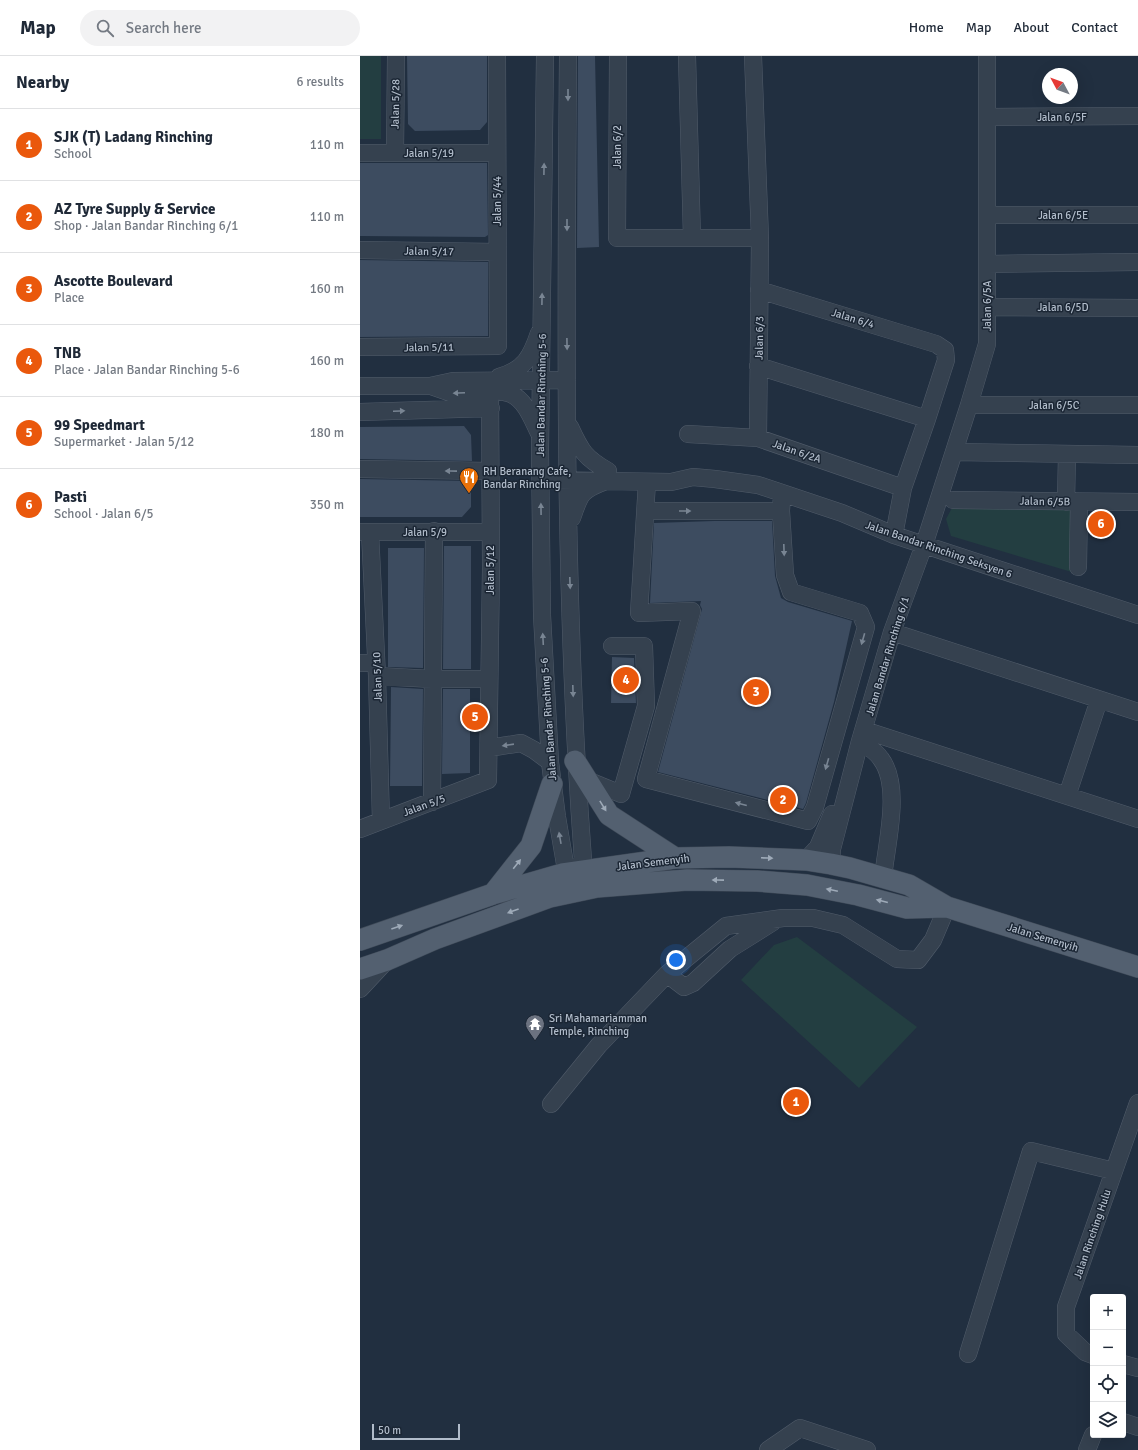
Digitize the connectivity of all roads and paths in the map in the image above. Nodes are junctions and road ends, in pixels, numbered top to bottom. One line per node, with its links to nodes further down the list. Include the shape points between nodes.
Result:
1 (396, 56): 12 (street, Jalan 5/28)
2 (497, 56): 13 (street, Jalan 5/44)
3 (545, 56): 25 (street, Jalan Bandar Rinching 5-6, one-way to 3)
4 (568, 56): 30 (street, one-way to 30)
5 (618, 56): 16 (street, Jalan 6/2, via 617,238)
6 (687, 56): 16 (street)
7 (753, 56): 17 (street, Jalan 6/3)
8 (987, 56): 10 (street, Jalan 6/5A)
9 (1138, 116): 10 (street, Jalan 6/5F)
10 (987, 117): 15 (street, Jalan 6/5A)
11 (360, 153): 12 (street, Jalan 5/19)
12 (395, 153): 13 (street, Jalan 5/19)
13 (497, 153): 19 (street, Jalan 5/44)
14 (1138, 214): 15 (street, Jalan 6/5E)
15 (987, 215): 21 (street, Jalan 6/5A)
16 (692, 238): 17 (street)
17 (760, 238): 22 (street, Jalan 6/3)
18 (360, 250): 19 (street, Jalan 5/17)
19 (497, 252): 26 (street, Jalan 5/44)
20 (1138, 262): 21 (street)
21 (987, 264): 23 (street, Jalan 6/5A)
22 (759, 290): 28 (street, Jalan 6/3); 36 (street, Jalan 6/4, via 936,344 945,350 946,360)
23 (987, 307): 24 (street, Jalan 6/5D); 33 (street, Jalan 6/5A, via 987,344)
24 (1138, 308)
25 (542, 324): 29 (street, Jalan Bandar Rinching 5-6); 32 (street, via 524,365 510,374)
26 (498, 346): 27 (street, Jalan 5/11)
27 (360, 348)
28 (758, 366): 36 (street); 40 (street, Jalan 6/3)
29 (541, 384): 30 (street); 32 (street); 39 (street, Jalan Bandar Rinching 5-6)
30 (567, 384): 37 (street)
31 (360, 386): 32 (street, via 430,386 451,394)
32 (492, 393): 35 (street, one-way to 32); 39 (street, via 511,394 521,401); 45 (street, Jalan 5/12)
33 (969, 405): 34 (street, Jalan 6/5C); 41 (street, Jalan 6/5A)
34 (1138, 405)
35 (360, 412)
36 (927, 419): 51 (street)
37 (567, 420): 47 (street); 48 (street, via 579,447)
38 (688, 434): 40 (street, Jalan 6/2A)
39 (541, 437): 46 (street, Jalan Bandar Rinching 5-6)
40 (758, 438): 51 (street, Jalan 6/2A)
41 (954, 452): 42 (street); 58 (street, Jalan 6/5A)
42 (1067, 454): 43 (street); 54 (street)
43 (1138, 455)
44 (360, 469): 45 (street, one-way to 44)
45 (490, 471): 62 (street, Jalan 5/12)
46 (541, 474): 47 (street, Jalan Bandar Rinching Seksyen 6); 78 (street, Jalan Bandar Rinching 5-6, one-way to 46, via 542,615)
47 (568, 475): 48 (street, Jalan Bandar Rinching Seksyen 6); 59 (street)
48 (608, 476): 49 (street, Jalan Bandar Rinching Seksyen 6, via 673,470); 50 (street, Jalan Bandar Rinching Seksyen 6); 59 (street, via 581,494)
49 (693, 477): 50 (street, Jalan Bandar Rinching Seksyen 6, via 671,482); 52 (street, Jalan Bandar Rinching Seksyen 6, via 758,485)
50 (647, 482): 56 (street)
51 (903, 488): 63 (street)
52 (782, 494): 57 (street); 63 (street, Jalan Bandar Rinching Seksyen 6, via 842,513)
53 (953, 500): 54 (street, Jalan 6/5B)
54 (1072, 502): 55 (street, Jalan 6/5B); 66 (street)
55 (1138, 502)
56 (646, 511): 57 (street, one-way to 57); 85 (street, one-way to 56, via 646,779 692,611 640,613)
57 (781, 511): 85 (street, one-way to 85, via 785,576 791,592 860,613 866,627)
58 (932, 521): 63 (street, via 910,535); 64 (street, Jalan 6/5A); 65 (street, via 936,535)
59 (568, 529): 77 (street, one-way to 77)
60 (434, 531): 61 (street, Jalan 5/9); 62 (street, Jalan 5/9); 72 (street)
61 (365, 532): 70 (street, Jalan 5/10)
62 (490, 532): 71 (street, Jalan 5/12)
63 (894, 535): 64 (street, Jalan Bandar Rinching Seksyen 6)
64 (924, 545): 65 (street, Jalan Bandar Rinching Seksyen 6); 68 (street, Jalan Bandar Rinching 6/1)
65 (963, 558): 67 (street, Jalan Bandar Rinching Seksyen 6)
66 (1078, 567)
67 (1138, 615)
68 (892, 632): 73 (street); 75 (street, Jalan Bandar Rinching 6/1)
69 (612, 646): 81 (street, via 644,646 646,706 621,794)
70 (371, 667): 72 (street); 88 (street, Jalan 5/10)
71 (489, 678): 72 (street); 76 (street, Jalan 5/12)
72 (432, 679): 84 (street)
73 (1099, 700): 74 (street); 83 (street)
74 (1138, 712)
75 (862, 735): 79 (street, Jalan Bandar Rinching 6/1); 83 (street); 94 (street, via 886,767 891,784 892,800)
76 (489, 748): 78 (street, one-way to 76, via 521,743); 80 (street, Jalan 5/12)
77 (576, 761): 81 (main road); 93 (street, via 582,860)
78 (550, 762): 82 (street, Jalan Bandar Rinching 5-6)
79 (853, 768): 86 (street, Jalan Bandar Rinching 6/1, via 844,783); 92 (street, Jalan Bandar Rinching 6/1, via 832,849)
80 (488, 780): 84 (street, Jalan 5/5)
81 (587, 780): 90 (main road, one-way to 90, via 609,815)
82 (552, 784): 93 (street, Jalan Bandar Rinching 5-6, one-way to 82, via 565,864); 96 (main road, one-way to 82, via 531,846)
83 (1067, 796): 87 (street)
84 (432, 802): 88 (street, Jalan 5/5)
85 (812, 814): 86 (street)
86 (830, 819): 91 (street, Jalan Bandar Rinching 6/1, via 818,847)
87 (1138, 820)
88 (381, 821): 89 (street, Jalan 5/5)
89 (360, 829)
90 (675, 858): 91 (main road, Jalan Semenyih, one-way to 91); 93 (main road, Jalan Semenyih)
91 (806, 860): 92 (main road, Jalan Semenyih)
92 (831, 864): 94 (main road, Jalan Semenyih)
93 (574, 872): 95 (street, Jalan Bandar Rinching 5-6); 96 (main road, Jalan Semenyih); 97 (street)
94 (883, 878): 98 (main road, Jalan Semenyih, via 909,885)
95 (596, 887): 97 (main road, Jalan Semenyih); 98 (main road, Jalan Semenyih, one-way to 95, via 907,908 807,885 757,881 687,880)
96 (493, 894): 100 (main road, Jalan Semenyih, one-way to 96)
97 (550, 897): 101 (main road, Jalan Semenyih, one-way to 101, via 434,939)
98 (947, 907): 99 (street, via 933,940 918,960 896,959 843,925 813,918); 102 (main road, Jalan Semenyih)
99 (778, 919): 104 (street, via 726,926); 104 (street, via 730,949 693,983 684,987)
100 (360, 940)
101 (387, 960): 103 (main road, Jalan Semenyih); 105 (street)
102 (1138, 967)
103 (360, 969)
104 (667, 974): 107 (street, via 599,1045)
105 (360, 989)
106 (1138, 1103): 108 (street, Jalan Rinching Hulu)
107 (552, 1104)
108 (1114, 1171): 109 (street, via 1031,1151); 110 (street, Jalan Rinching Hulu, via 1066,1307 1066,1334)
109 (968, 1354)
110 (1090, 1354)
111 (1126, 1423): 112 (street)
112 (1138, 1427)
113 (1092, 1438): 116 (street)
114 (768, 1450): 115 (street, via 800,1428)
115 (867, 1450)
116 (1087, 1450)

